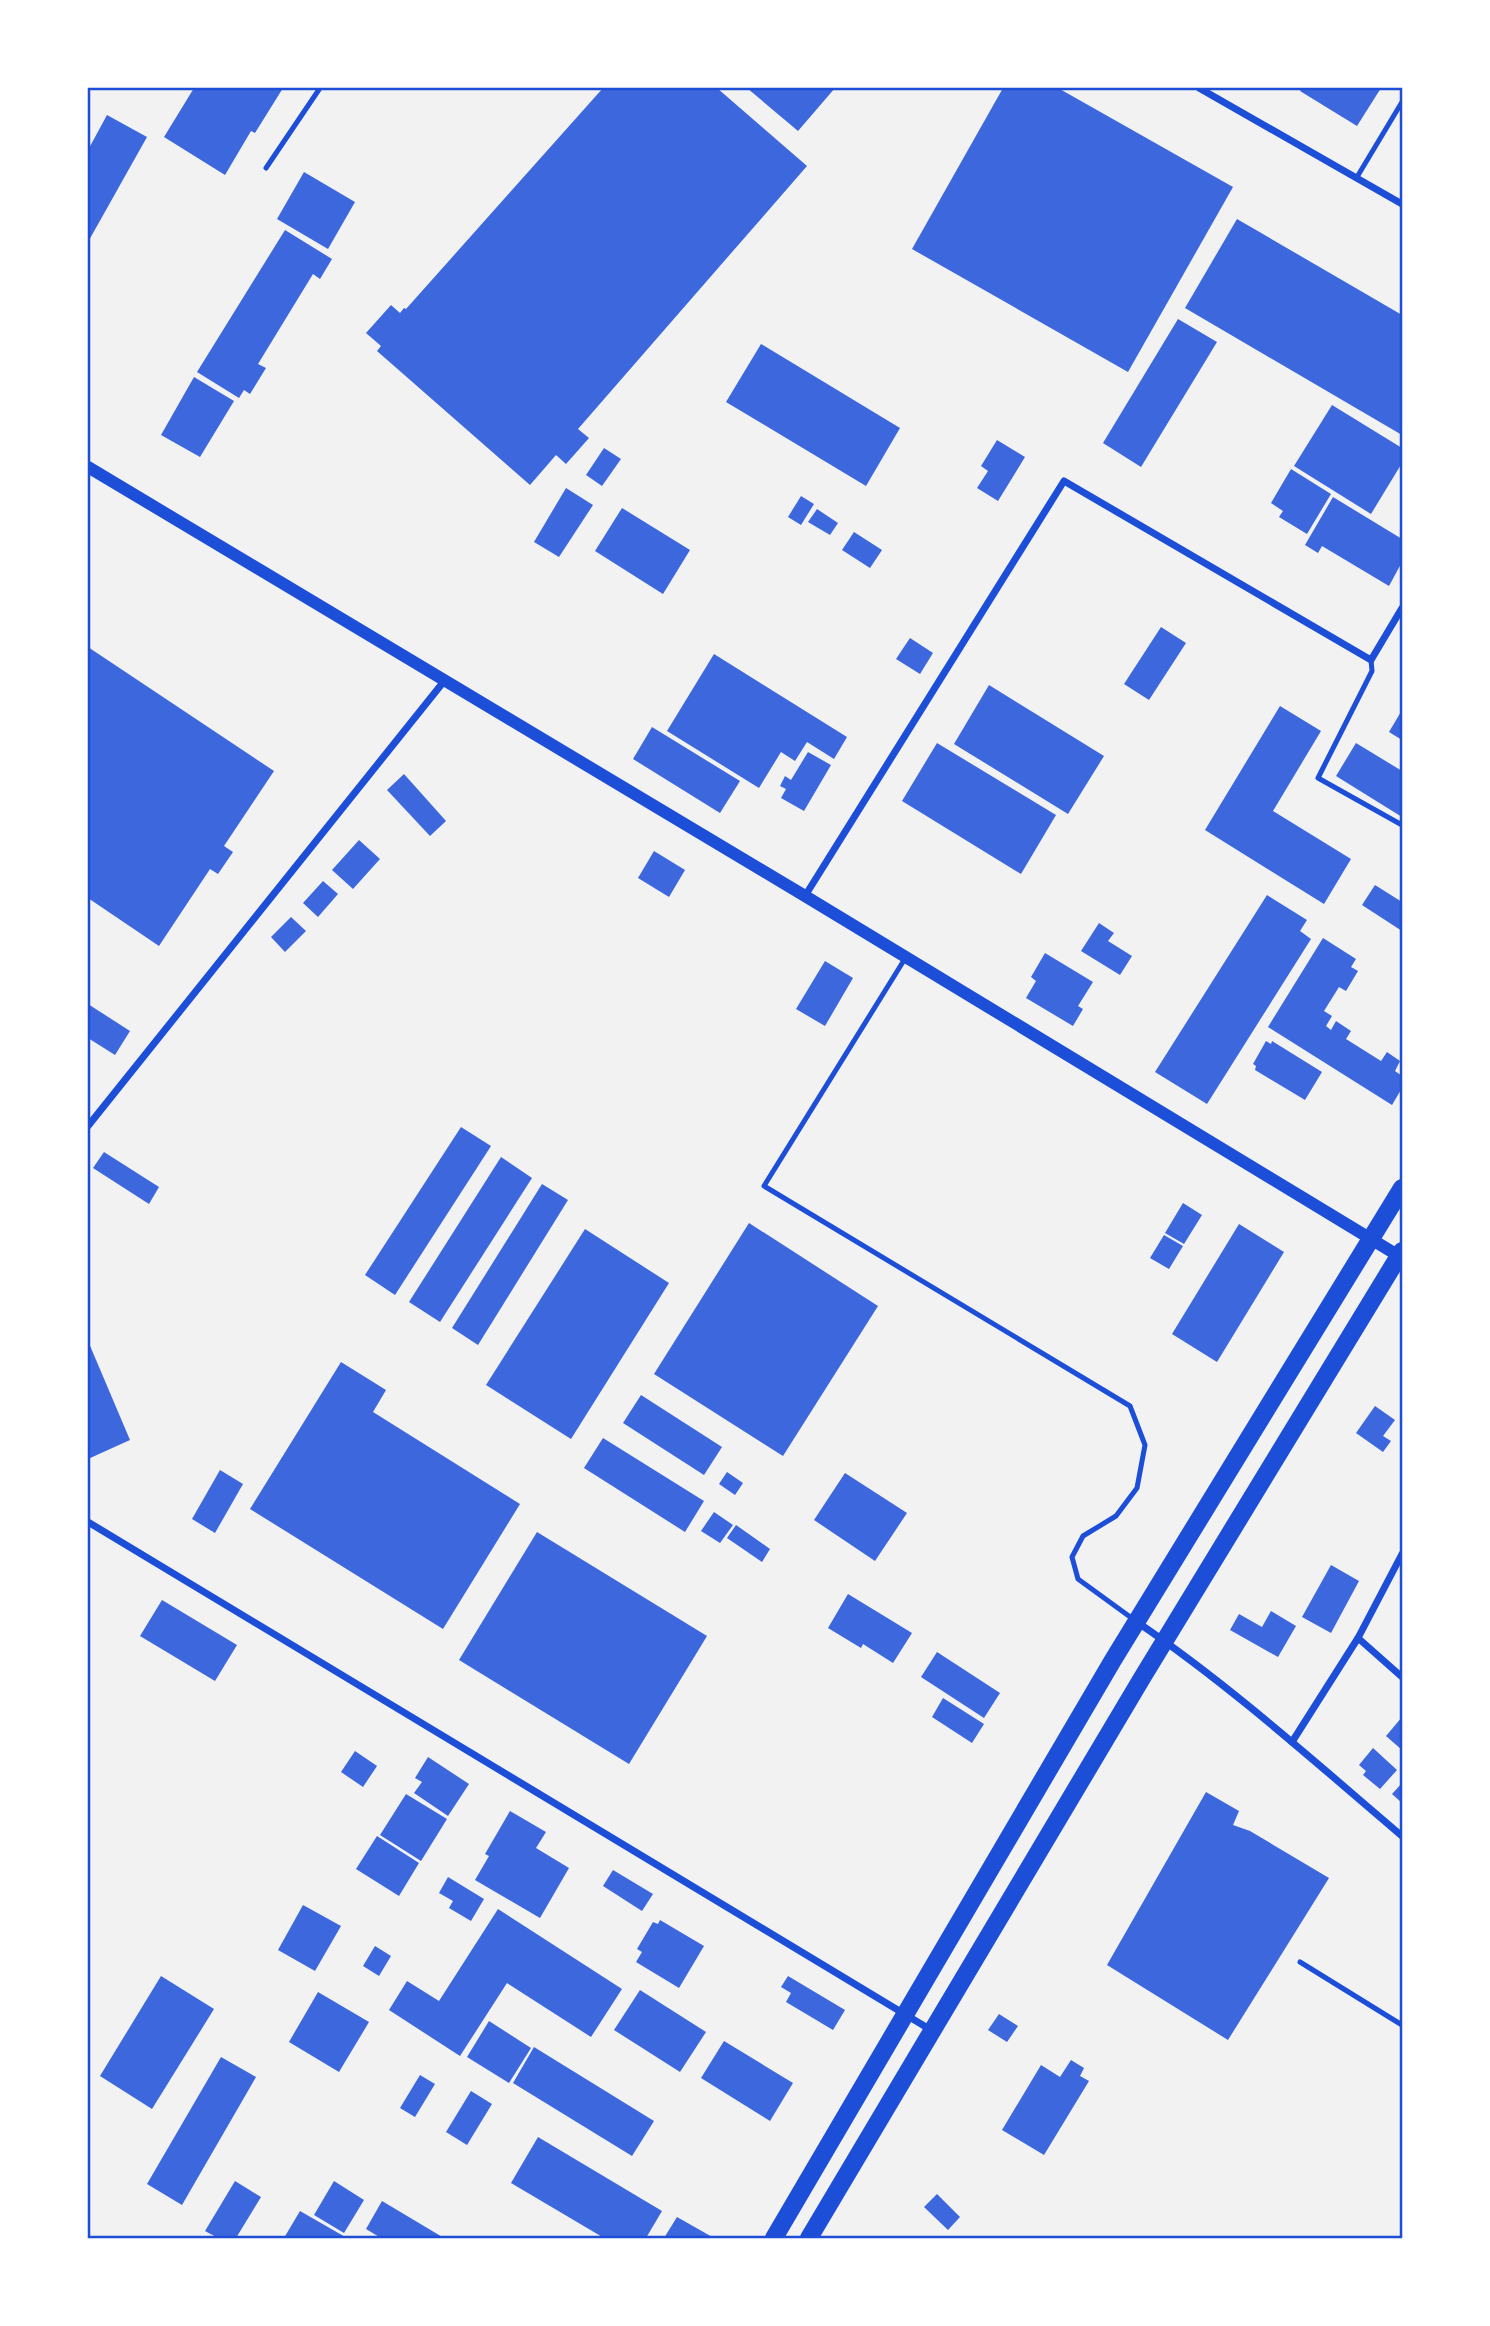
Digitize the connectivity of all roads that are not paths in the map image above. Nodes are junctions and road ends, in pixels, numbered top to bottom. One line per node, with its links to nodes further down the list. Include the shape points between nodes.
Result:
1 (320, 88): 4 (lane)
2 (1199, 88): 5 (street)
3 (1402, 102): 5 (lane)
4 (266, 168)
5 (1357, 177): 6 (street)
6 (1402, 204)
7 (88, 467): 10 (street)
8 (1402, 608): 9 (street)
9 (1371, 660): 11 (lane, via 1372,671 1318,778); 12 (street, via 1064,481)
10 (445, 680): 12 (street); 14 (street)
11 (1402, 825)
12 (805, 896): 13 (street)
13 (906, 957): 16 (street); 20 (lane, via 764,1186 1130,1406 1145,1445 1137,1488 1116,1516 1083,1536 1072,1557 1078,1579)
14 (88, 1126)
15 (1402, 1188): 16 (highway)
16 (1372, 1239): 17 (street); 20 (highway)
17 (1401, 1255): 22 (highway)
18 (88, 1522): 27 (street)
19 (1402, 1554): 21 (street)
20 (1138, 1622): 22 (street); 27 (highway)
21 (1358, 1638): 23 (street); 24 (street)
22 (1166, 1641): 24 (street); 29 (highway)
23 (1402, 1677)
24 (1292, 1742): 25 (street)
25 (1402, 1836)
26 (1300, 1962): 28 (lane)
27 (906, 2014): 29 (street); 30 (highway)
28 (1402, 2025)
29 (931, 2031): 31 (highway)
30 (774, 2238)
31 (808, 2238)

